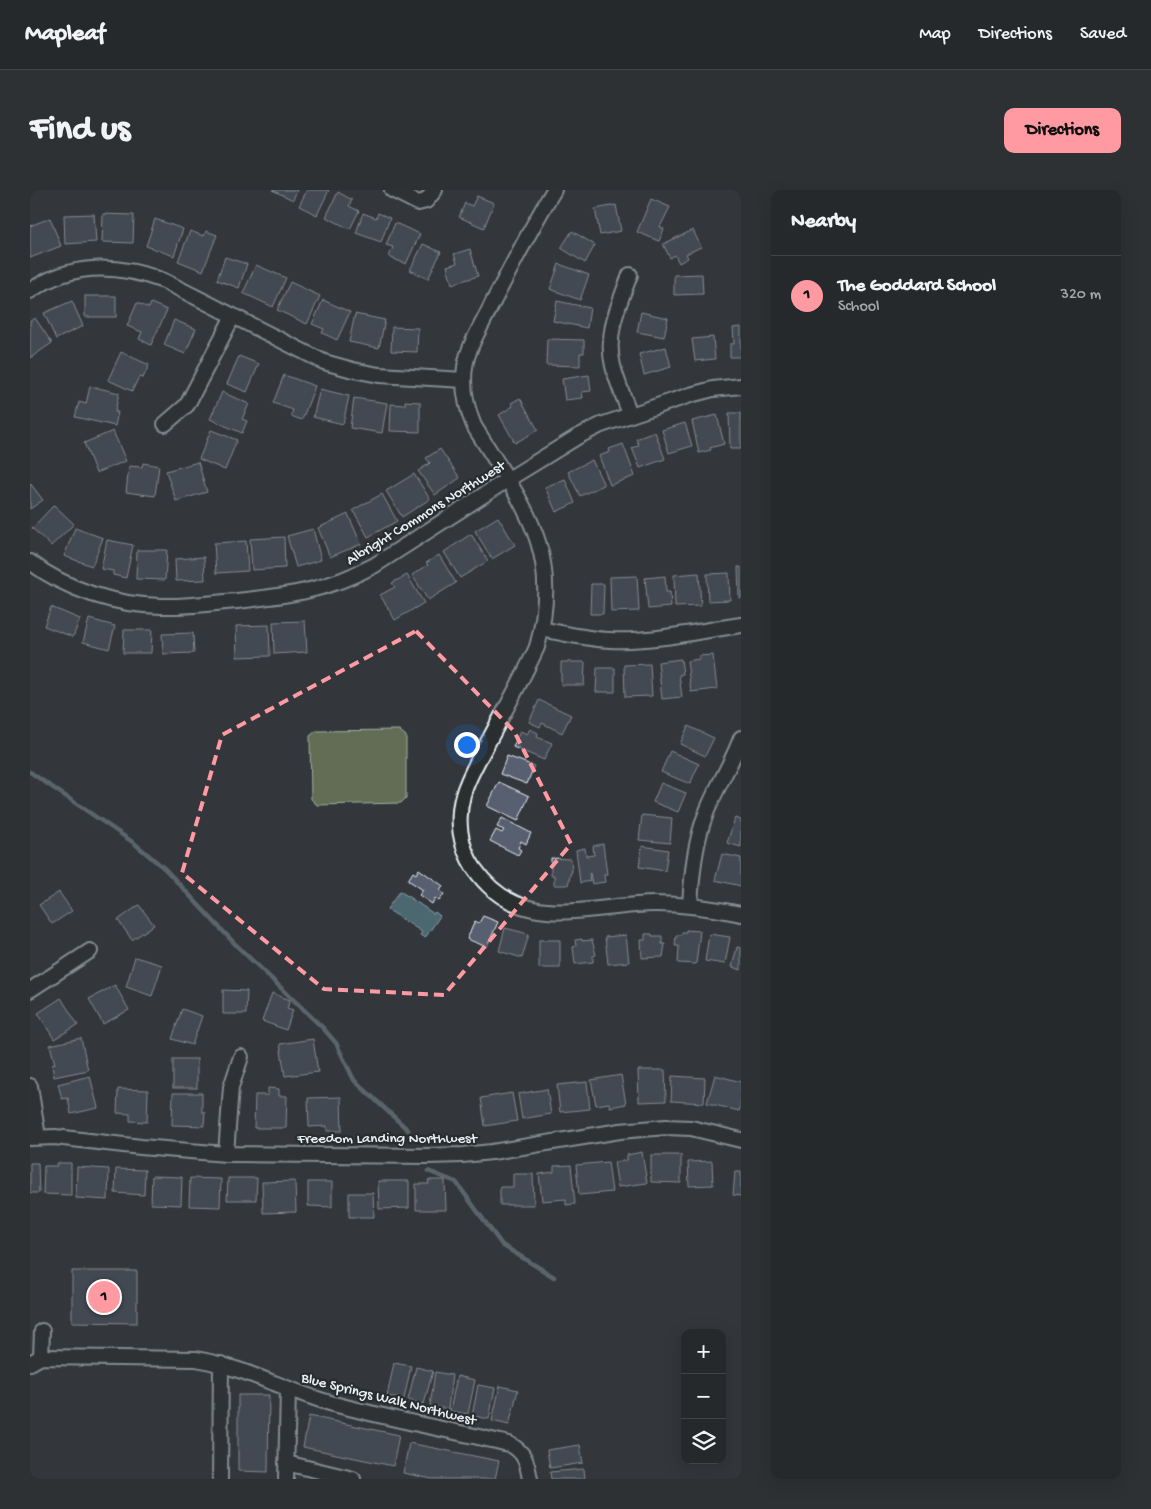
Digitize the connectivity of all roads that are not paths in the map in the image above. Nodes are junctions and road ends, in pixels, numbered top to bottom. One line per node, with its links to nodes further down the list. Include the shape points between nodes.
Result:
1 (392, 190): 2 (street, via 418,203 426,201)
2 (435, 190)
3 (554, 190): 7 (street, via 470,349)
4 (630, 275): 9 (street, via 616,311 611,339 613,365)
5 (30, 291): 6 (street, via 68,272 94,268 123,269 164,281)
6 (233, 316): 7 (street, via 309,356 339,367 379,375); 10 (street, via 187,405)
7 (464, 380): 11 (street, via 466,403 474,426)
8 (741, 386): 9 (street, Albright Commons Northwest, via 713,389)
9 (630, 414): 11 (street, Albright Commons Northwest, via 576,437)
10 (165, 424)
11 (507, 480): 12 (street, Albright Commons Northwest, via 353,576 316,590 286,596 188,606 136,604 82,591); 13 (street, via 527,512 544,558 546,588)
12 (30, 562)
13 (542, 629): 14 (street, via 612,640); 16 (street, via 537,647 473,770 463,796 461,834 471,863 494,890 512,903 527,908 561,912 627,905)
14 (740, 630)
15 (741, 738): 16 (street, via 702,825)
16 (690, 905): 17 (street)
17 (741, 914)
18 (90, 950): 19 (street)
19 (30, 990)
20 (241, 1057): 24 (street, via 231,1087)
21 (30, 1086): 22 (street)
22 (34, 1137): 24 (street, Freedom Landing Northwest)
23 (741, 1140): 24 (street, Freedom Landing Northwest, via 691,1128 666,1127 462,1155)
24 (226, 1154)
25 (42, 1331): 26 (street)
26 (34, 1356): 27 (street, Blue Springs Walk Northwest, via 196,1359)
27 (221, 1364): 28 (street, Blue Springs Walk Northwest); 30 (street)
28 (288, 1389): 29 (street); 33 (street, Blue Springs Walk Northwest, via 331,1403 509,1444 523,1453)
29 (286, 1463): 31 (street); 32 (street)
30 (220, 1479)
31 (286, 1479)
32 (354, 1479)
33 (530, 1479)

